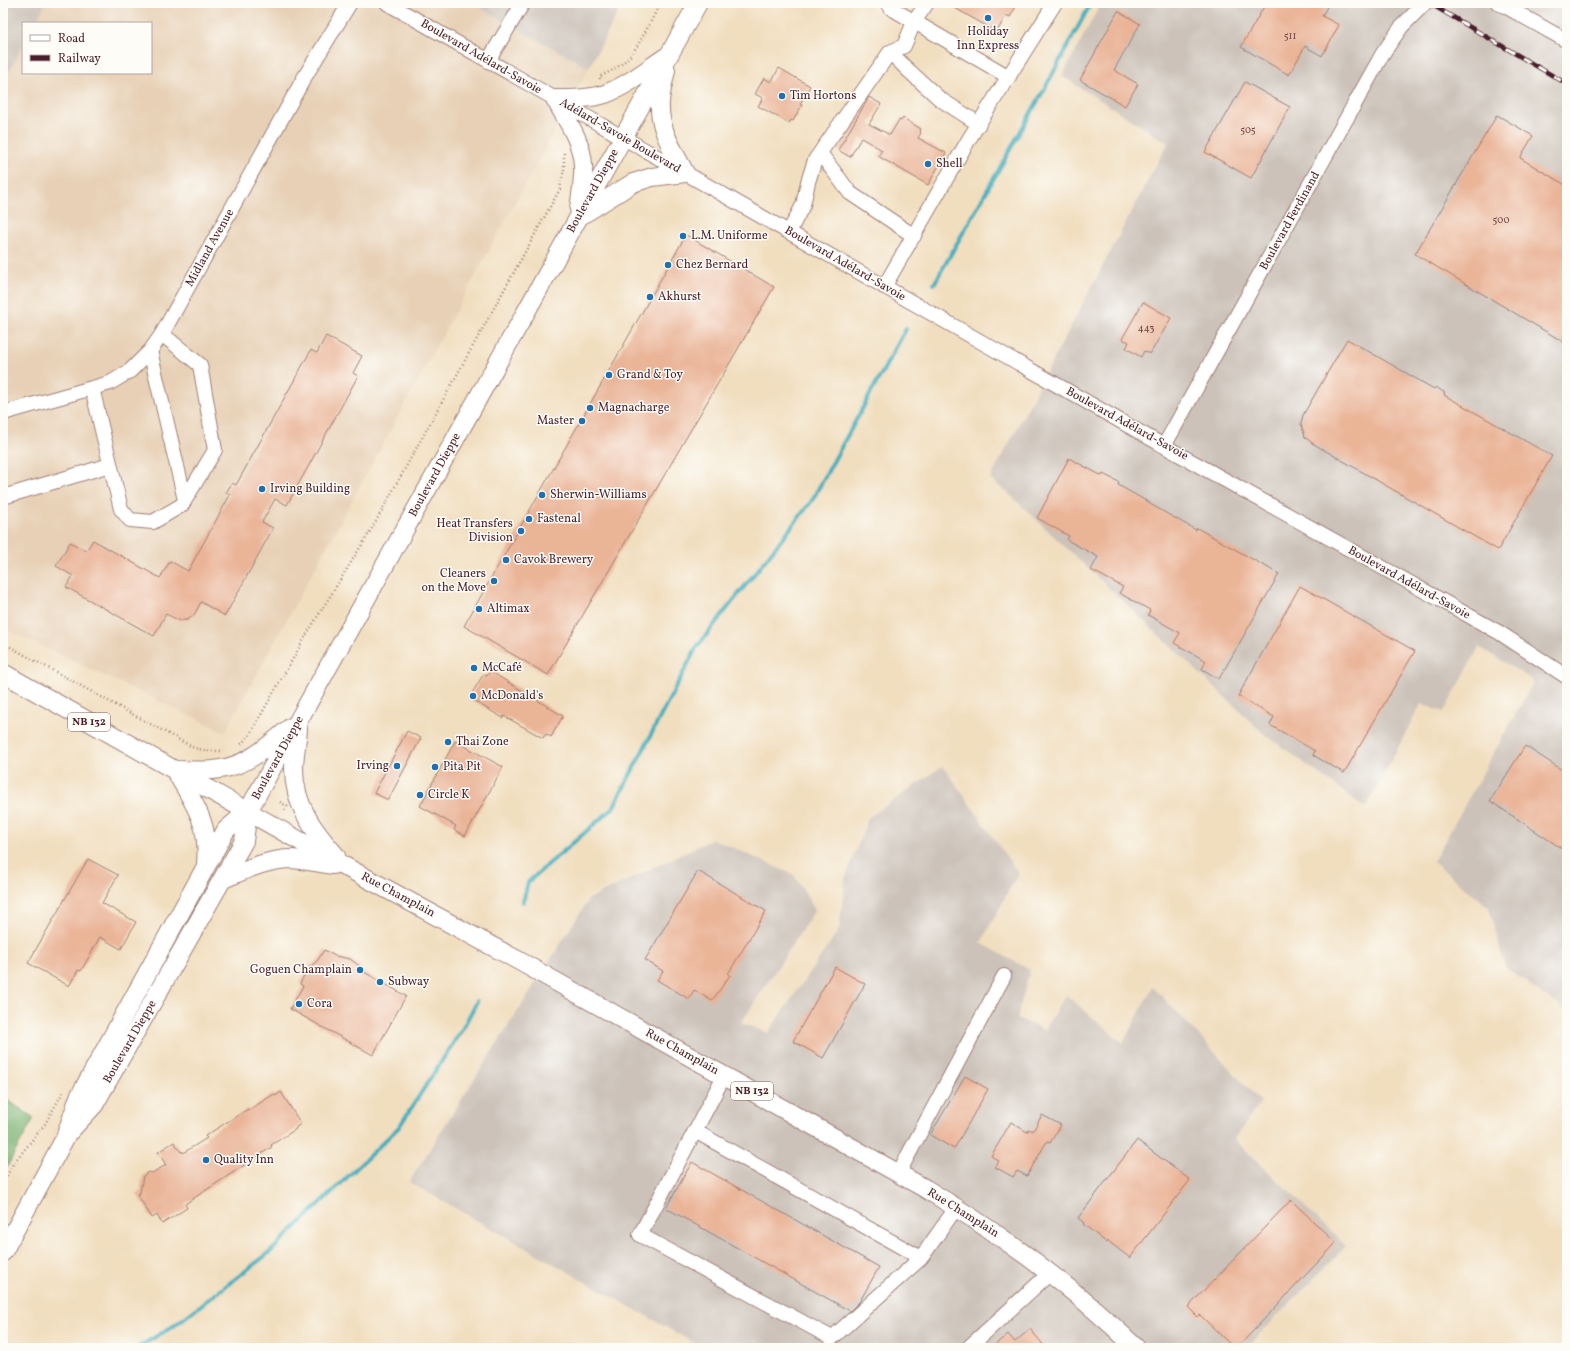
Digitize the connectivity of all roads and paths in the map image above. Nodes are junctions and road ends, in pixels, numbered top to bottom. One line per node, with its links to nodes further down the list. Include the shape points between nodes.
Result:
1 (350, 3): 28 (street, Midland Avenue, via 301,84)
2 (387, 3): 15 (street, Boulevard Adélard-Savoie)
3 (523, 3): 15 (street)
4 (661, 3): 17 (path, via 627,59 599,76)
5 (698, 3): 14 (main road)
6 (888, 3): 11 (street, via 891,8)
7 (927, 3): 11 (street)
8 (1055, 3): 16 (street)
9 (1425, 3): 32 (street, Boulevard Ferdinand, via 1402,26 1383,53)
10 (1498, 3): 12 (street)
11 (914, 22): 13 (street, via 904,46); 16 (street)
12 (1567, 41)
13 (890, 52): 19 (street, via 940,99); 22 (street)
14 (670, 54): 18 (main road, via 632,80 604,94 577,99); 20 (main road, Boulevard Dieppe); 23 (main road, via 660,100 661,115 664,132)
15 (488, 61): 18 (street, Boulevard Adélard-Savoie)
16 (1009, 77): 19 (street)
17 (600, 80)
18 (555, 99): 20 (street, Adélard-Savoie Boulevard); 24 (main road, via 579,144 583,160 584,174)
19 (979, 124): 26 (street)
20 (623, 138): 23 (street, Adélard-Savoie Boulevard); 24 (main road, Boulevard Dieppe)
21 (564, 148): 40 (path, via 564,169 560,189 371,530 308,632 249,736)
22 (820, 153): 25 (street, via 815,160 803,205); 26 (street, via 850,193)
23 (685, 173): 24 (main road, via 663,174 633,183); 25 (street, Boulevard Adélard-Savoie)
24 (578, 217): 39 (main road, Boulevard Dieppe)
25 (789, 232): 27 (street, Boulevard Adélard-Savoie)
26 (914, 236): 27 (street)
27 (884, 287): 32 (street, Boulevard Adélard-Savoie)
28 (162, 334): 29 (street, Midland Avenue); 35 (street, via 200,365 215,450)
29 (150, 351): 30 (street, Midland Avenue, via 130,371 110,383); 35 (street)
30 (92, 388): 31 (street, Midland Avenue); 33 (street)
31 (3, 414)
32 (1164, 446): 38 (street, Boulevard Adélard-Savoie, via 1500,633)
33 (110, 465): 34 (street); 35 (street, via 120,509 130,520 153,522 182,505)
34 (3, 497)
35 (185, 500)
36 (3, 643): 41 (path, via 194,748 208,751)
37 (3, 674): 42 (main road, NB 132)
38 (1567, 677)
39 (299, 720): 42 (main road, via 262,751 235,766 212,770); 43 (main road, Boulevard Dieppe); 45 (main road, via 294,768 298,802 313,829)
40 (235, 748)
41 (229, 750)
42 (174, 770): 43 (main road, NB 132); 44 (main road, via 203,825 208,847)
43 (248, 812): 44 (main road, Boulevard Dieppe, via 226,830); 45 (main road, Rue Champlain / NB 132); 46 (main road, Boulevard Dieppe, via 244,842)
44 (206, 867): 51 (main road, Boulevard Dieppe, via 79,1097)
45 (346, 867): 46 (main road, via 304,860 280,860); 48 (main road, Rue Champlain / NB 132)
46 (223, 879): 51 (main road, Boulevard Dieppe, via 94,1105)
47 (1004, 976): 52 (street)
48 (724, 1076): 50 (street); 52 (main road, Rue Champlain / NB 132)
49 (64, 1090): 53 (path, via 45,1124 13,1164)
50 (695, 1131): 56 (street); 56 (street, via 640,1235 832,1338)
51 (64, 1138): 55 (main road, Boulevard Dieppe)
52 (898, 1174): 54 (main road, Rue Champlain / NB 132)
53 (3, 1183)
54 (956, 1208): 56 (street); 57 (main road, Rue Champlain / NB 132)
55 (3, 1252)
56 (921, 1258)
57 (1050, 1273): 58 (street); 59 (main road, Rue Champlain / NB 132)
58 (968, 1348)
59 (1136, 1348)

